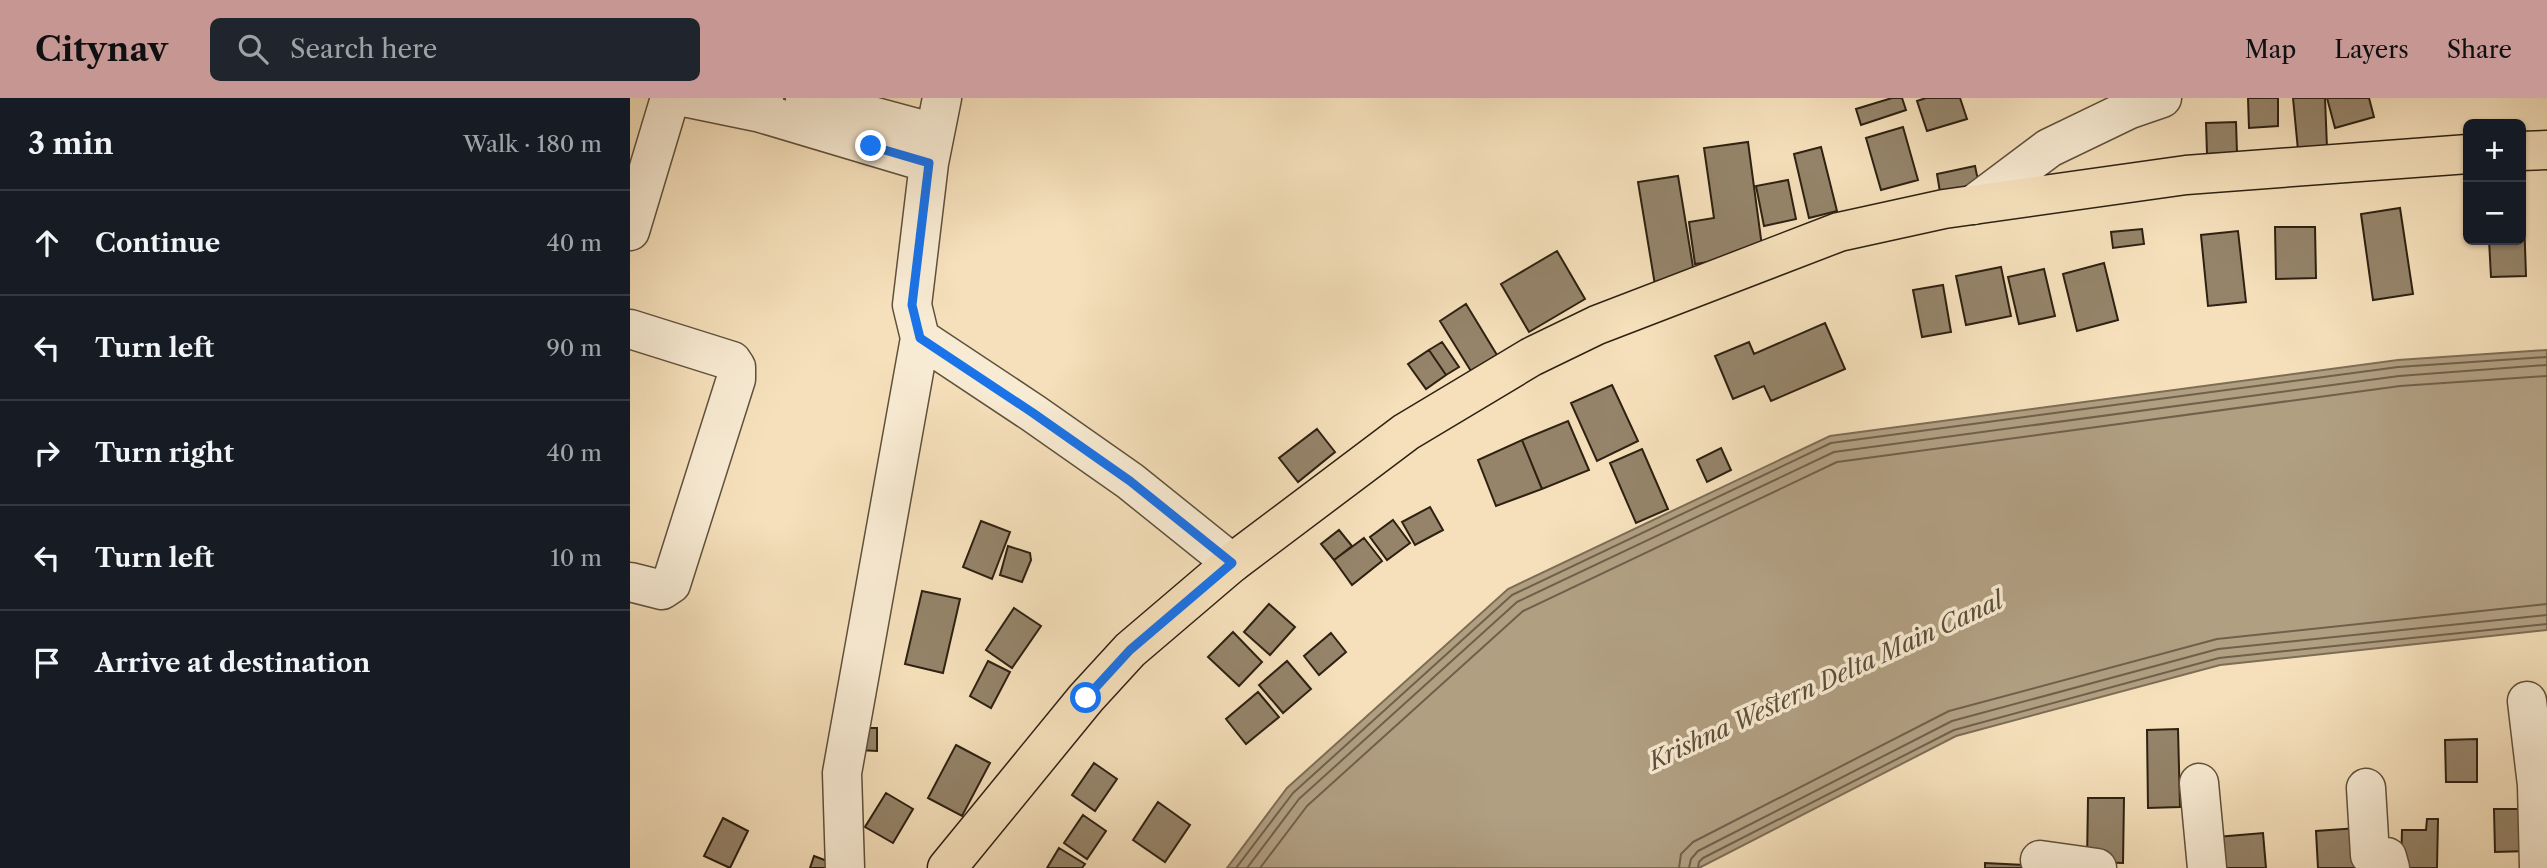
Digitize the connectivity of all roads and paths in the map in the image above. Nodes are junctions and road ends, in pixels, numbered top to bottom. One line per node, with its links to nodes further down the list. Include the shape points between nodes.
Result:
1 (670, 98): 11 (street)
2 (688, 98): 5 (street)
3 (805, 98): 6 (street)
4 (2162, 98): 10 (street, via 2049,148)
5 (762, 106): 6 (street)
6 (935, 131): 13 (street, via 912,305)
7 (2547, 150): 8 (main road)
8 (2526, 151)
9 (2463, 155): 10 (main road, via 2186,175)
10 (1973, 205): 14 (main road, via 1839,232 1609,320 1531,357 1406,432)
11 (630, 231)
12 (630, 329): 15 (street, via 732,361 736,379 671,584 662,590)
13 (920, 338): 14 (street, via 1130,481); 20 (street, via 842,773)
14 (1232, 563): 21 (main road, via 1130,650)
15 (630, 582)
16 (2527, 701): 25 (street, via 2537,785)
17 (2199, 783): 23 (street)
18 (2366, 788): 24 (street, via 2370,855 2387,857)
19 (2040, 860): 22 (street)
20 (845, 868)
21 (947, 868)
22 (2097, 868)
23 (2207, 868)
24 (2390, 868)
25 (2539, 868)

